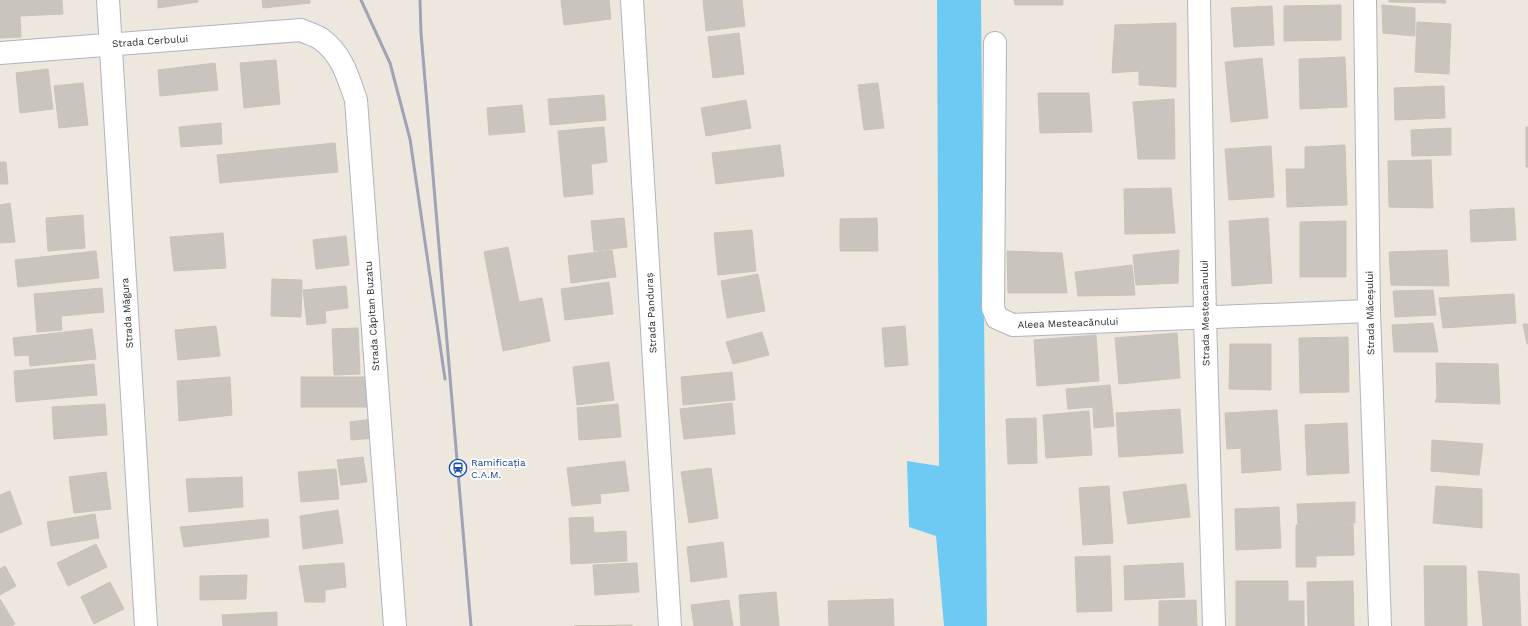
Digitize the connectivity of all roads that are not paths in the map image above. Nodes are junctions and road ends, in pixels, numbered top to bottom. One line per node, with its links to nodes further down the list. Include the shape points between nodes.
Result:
1 (108, 0): 7 (street, Strada Măgura)
2 (632, 0): 13 (street, Strada Panduraș)
3 (1199, 0): 10 (street, Strada Mesteacănului)
4 (1365, 0): 9 (street, Strada Măceșului)
5 (301, 30): 7 (street, Strada Cerbului); 12 (street, Strada Căpitan Buzatu, via 320,38 335,51 345,68 356,100)
6 (995, 43): 10 (street, Aleea Mesteacănului, via 993,308 997,318 1013,325)
7 (110, 44): 8 (street, Strada Cerbului); 11 (street, Strada Măgura)
8 (0, 53)
9 (1369, 311): 10 (street, Aleea Mesteacănului); 15 (street, Strada Măceșului)
10 (1205, 318): 14 (street, Strada Mesteacănului)
11 (146, 626)
12 (395, 626)
13 (670, 626)
14 (1214, 626)
15 (1380, 626)

